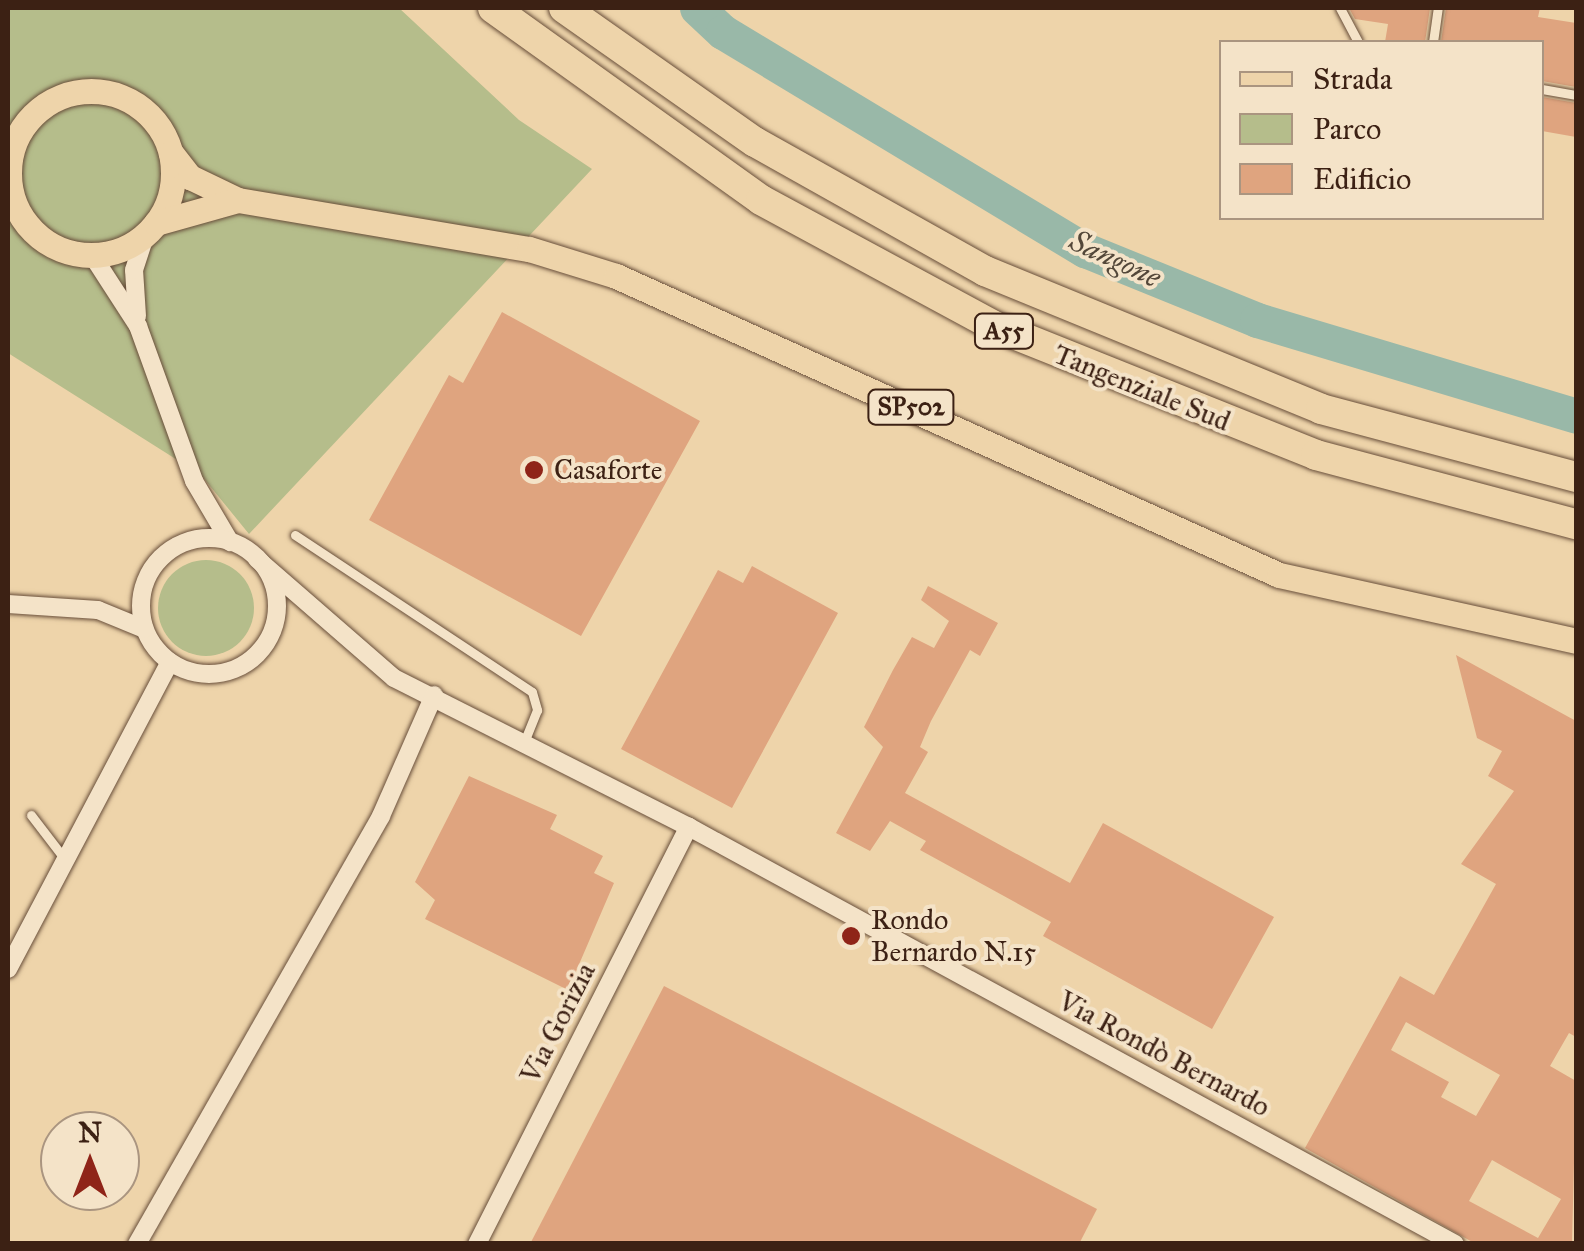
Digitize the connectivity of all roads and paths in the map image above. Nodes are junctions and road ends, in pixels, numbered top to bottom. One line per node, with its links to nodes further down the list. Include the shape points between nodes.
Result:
1 (493, 8): 18 (highway, Tangenziale Sud / A55, via 761,200 994,326 1316,455)
2 (564, 8): 17 (highway, Tangenziale Sud / A55, via 754,142 985,271 1321,409)
3 (1340, 8): 5 (lane)
4 (1438, 8): 6 (lane)
5 (1357, 40)
6 (1432, 40)
7 (1544, 89): 8 (lane)
8 (1576, 95)
9 (34, 114): 10 (main road, SP502); 11 (main road, SP502, via 71,93 114,94 150,116); 13 (main road, via 13,147)
10 (8, 131)
11 (171, 153): 12 (main road, SP502, via 190,177); 14 (main road, via 173,183)
12 (238, 200): 14 (main road, SP502); 24 (main road, SP502, via 580,262 1279,575)
13 (11, 202): 15 (main road, via 46,242)
14 (151, 229): 15 (main road, SP502); 16 (street, via 134,270)
15 (92, 256): 16 (street)
16 (138, 326): 20 (street, via 194,481)
17 (1576, 477)
18 (1576, 524)
19 (294, 535): 27 (lane, via 532,692 537,710)
20 (230, 542): 21 (street); 23 (street, via 205,538 166,553 143,587)
21 (258, 559): 25 (street, via 277,602 266,644 211,674); 26 (street, Via Rondò Bernardo, via 394,678)
22 (8, 604): 23 (street, via 98,610)
23 (144, 629): 25 (street)
24 (1576, 641)
25 (170, 662): 30 (street)
26 (434, 695): 27 (street, Via Rondò Bernardo); 32 (street, via 381,816)
27 (524, 742): 29 (street, Via Rondò Bernardo)
28 (30, 816): 30 (lane)
29 (689, 827): 33 (street, Via Gorizia); 34 (street, Via Rondò Bernardo)
30 (64, 861): 31 (street)
31 (8, 969)
32 (137, 1244)
33 (477, 1244)
34 (1456, 1244)

